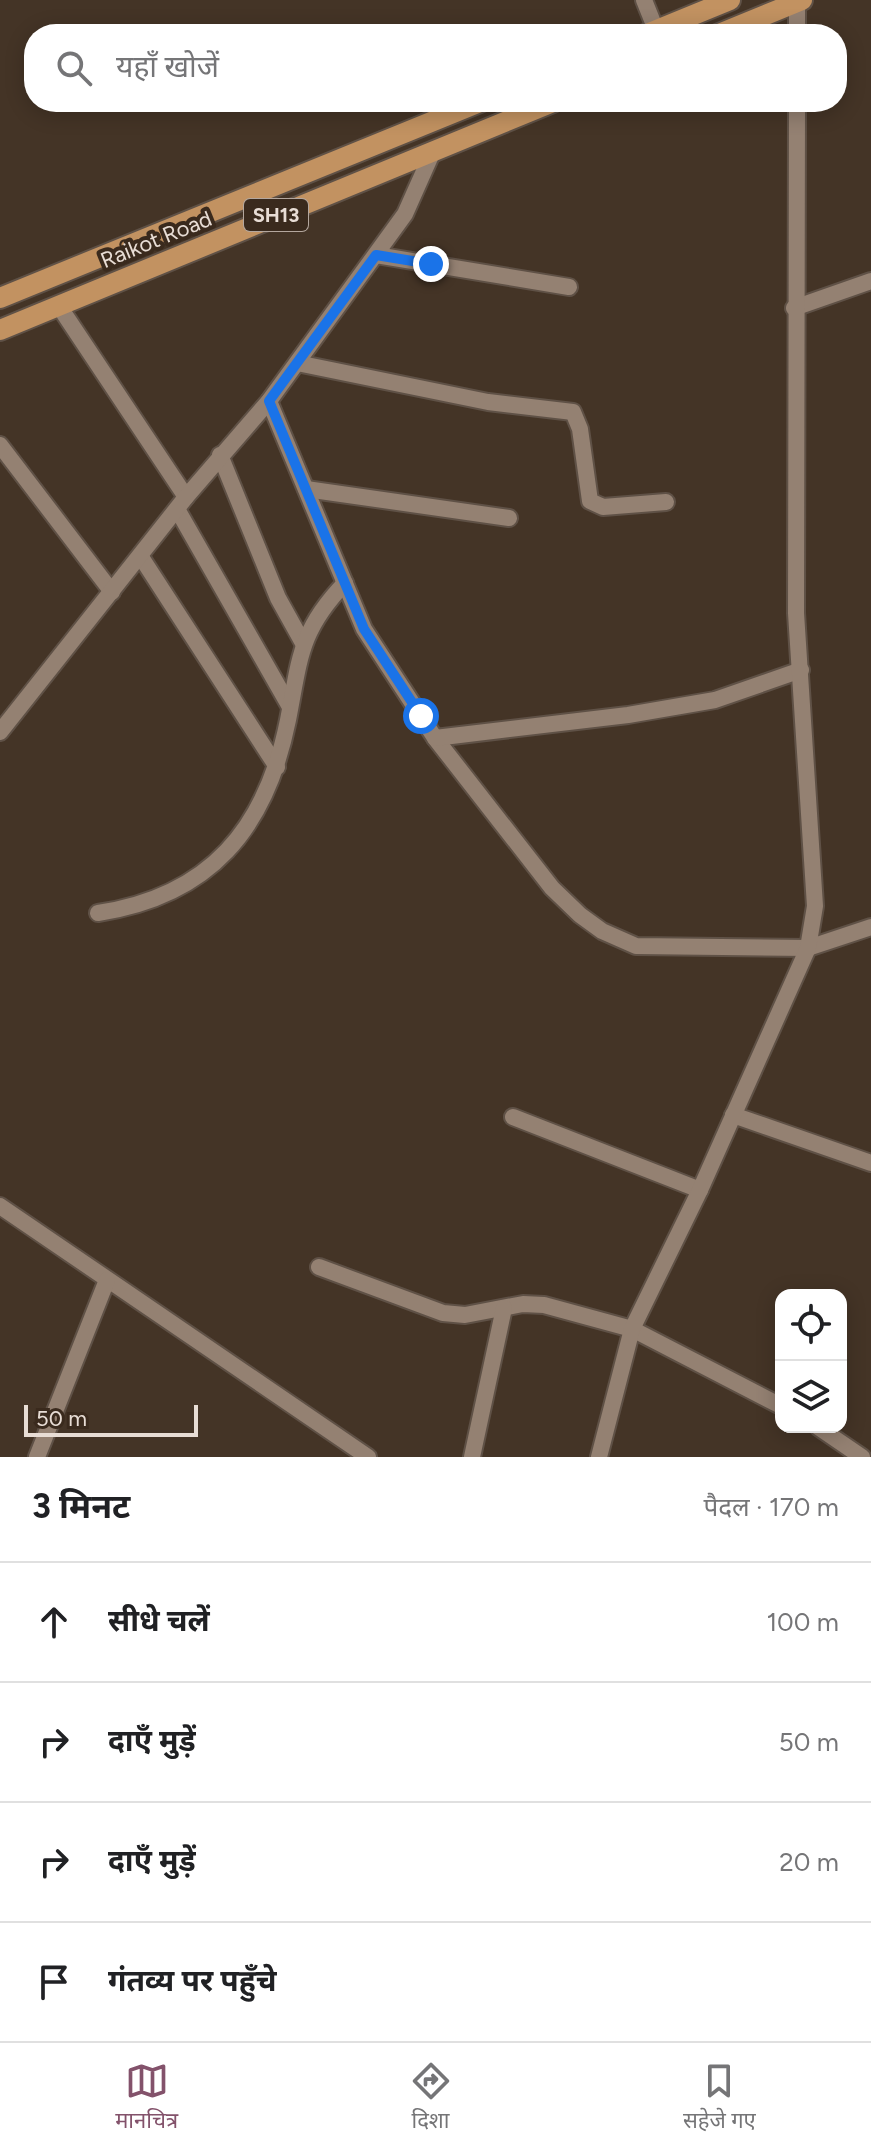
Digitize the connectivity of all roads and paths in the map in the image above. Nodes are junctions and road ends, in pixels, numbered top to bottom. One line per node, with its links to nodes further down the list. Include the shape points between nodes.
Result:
1 (644, 0): 4 (street)
2 (730, 0): 5 (main road)
3 (792, 2): 6 (main road); 7 (street)
4 (649, 24)
5 (671, 24)
6 (742, 24)
7 (795, 24)
8 (456, 112): 15 (main road, Raikot Road / SH13)
9 (529, 112): 11 (main road, Raikot Road / SH13)
10 (797, 112): 17 (street)
11 (433, 151): 12 (street, via 405,214); 16 (main road, Raikot Road / SH13)
12 (376, 255): 14 (street); 19 (street)
13 (871, 281): 17 (street)
14 (569, 287)
15 (0, 298)
16 (59, 306): 18 (main road, Raikot Road / SH13); 25 (street)
17 (794, 308): 31 (street)
18 (0, 330)
19 (297, 363): 20 (street); 24 (street, via 488,402 573,412 590,501 603,507)
20 (269, 401): 22 (street); 23 (street)
21 (0, 445): 29 (street)
22 (220, 455): 25 (street); 30 (street, via 278,598)
23 (306, 489): 26 (street); 28 (street)
24 (666, 502)
25 (182, 503): 27 (street); 32 (street)
26 (509, 518)
27 (141, 557): 29 (street); 35 (street)
28 (345, 583): 30 (street, via 323,607); 34 (street, via 364,629)
29 (112, 592): 33 (street)
30 (303, 643): 32 (street)
31 (801, 670): 34 (street, via 703,702); 38 (street, via 815,906)
32 (290, 707): 35 (street)
33 (0, 732)
34 (435, 738): 38 (street, via 552,888 602,931 636,946)
35 (277, 767): 36 (street, via 251,823 228,854 162,897)
36 (98, 913)
37 (871, 927): 38 (street)
38 (808, 948): 39 (street)
39 (733, 1115): 41 (street); 42 (street)
40 (513, 1117): 42 (street)
41 (871, 1163)
42 (700, 1190): 47 (street)
43 (0, 1206): 45 (street)
44 (319, 1267): 46 (street, via 443,1313)
45 (107, 1280): 50 (street); 51 (street)
46 (504, 1308): 47 (street, via 544,1305); 52 (street)
47 (632, 1329): 48 (street); 53 (street)
48 (775, 1403)
49 (827, 1433): 54 (street)
50 (37, 1457)
51 (368, 1457)
52 (472, 1457)
53 (599, 1457)
54 (862, 1457)

